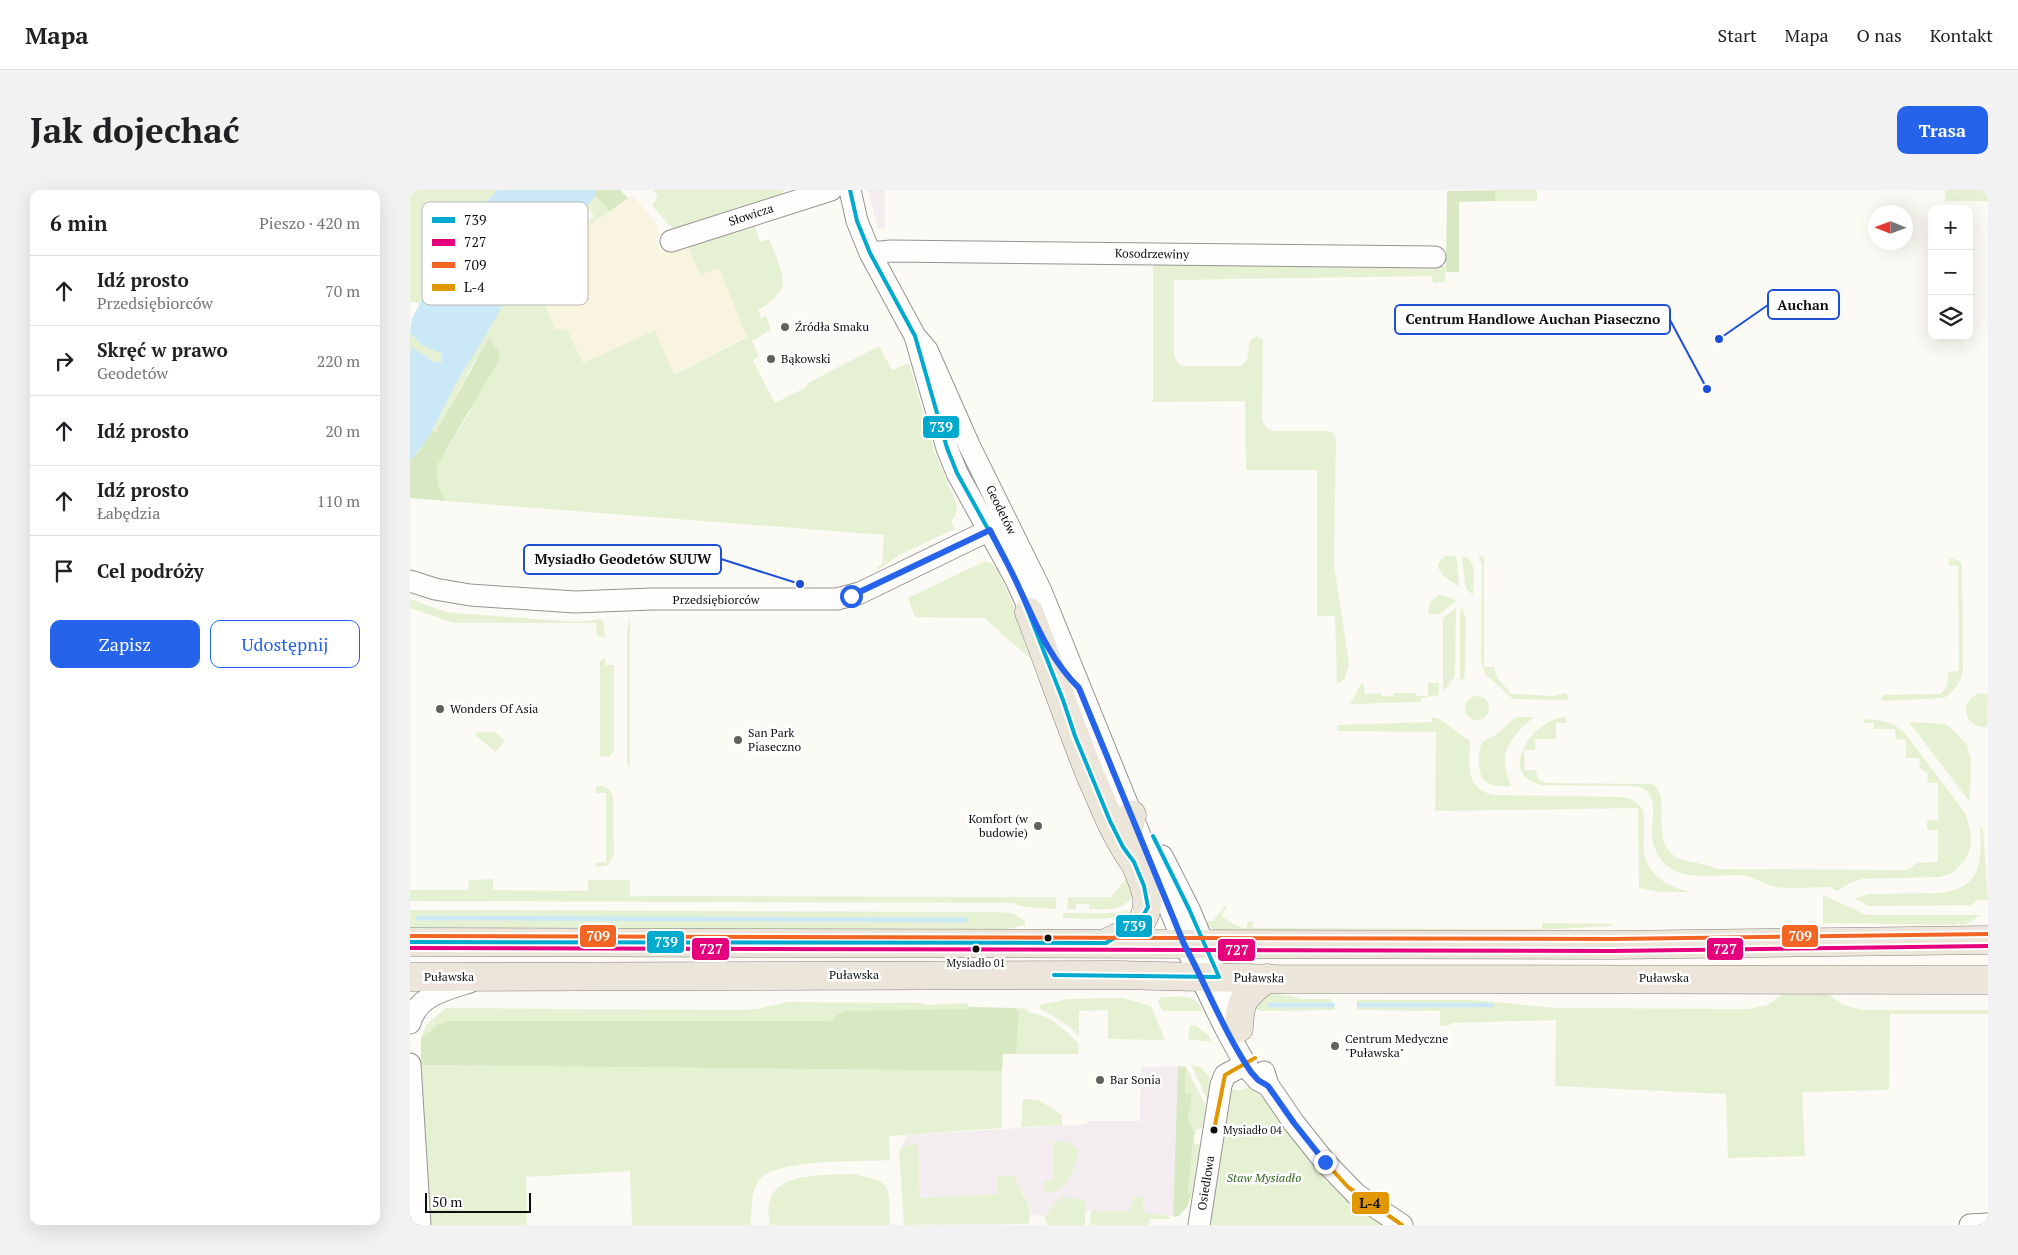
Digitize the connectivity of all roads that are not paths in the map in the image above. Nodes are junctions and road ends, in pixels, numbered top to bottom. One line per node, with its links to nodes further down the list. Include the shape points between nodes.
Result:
1 (831, 190): 3 (street, Słowicza)
2 (850, 190): 4 (street, Geodetów, via 857,221)
3 (671, 241)
4 (870, 253): 5 (street, Kosodrzewiny); 6 (street, Geodetów, via 915,336 927,350 969,445)
5 (1435, 257)
6 (998, 526): 7 (street, Przedsiębiorców, via 860,593 837,599 575,602 470,595 441,591); 8 (street, Geodetów); 9 (street, Geodetów, via 1041,591)
7 (410, 581)
8 (1029, 612): 9 (street, Geodetów, via 1057,662); 11 (main road, via 1106,813 1123,848)
9 (1079, 688): 10 (street, Geodetów)
10 (1132, 815): 11 (main road, via 1128,835); 15 (street, Geodetów, via 1147,822 1189,909)
11 (1134, 862): 14 (main road, via 1148,907 1139,924)
12 (1988, 940): 15 (main road)
13 (410, 942): 14 (main road)
14 (1106, 943): 15 (main road)
15 (1194, 944): 17 (street, Geodetów)
16 (484, 976): 17 (main road, Puławska); 18 (main road, Puławska); 21 (street, via 432,994 422,1002)
17 (1210, 976): 19 (main road, Puławska); 22 (street); 24 (street, via 1216,1012)
18 (410, 977)
19 (1267, 978): 20 (main road, Puławska); 22 (main road, via 1243,999 1239,1009)
20 (1988, 980)
21 (410, 1023)
22 (1239, 1028): 25 (street, via 1265,1074)
23 (410, 1064): 27 (street)
24 (1246, 1064): 25 (street, via 1258,1080); 28 (street, Osiedlowa, via 1225,1075 1221,1085)
25 (1268, 1086): 29 (street, via 1294,1123 1348,1187)
26 (1988, 1224): 30 (street)
27 (420, 1225)
28 (1199, 1225)
29 (1402, 1225)
30 (1970, 1225)

